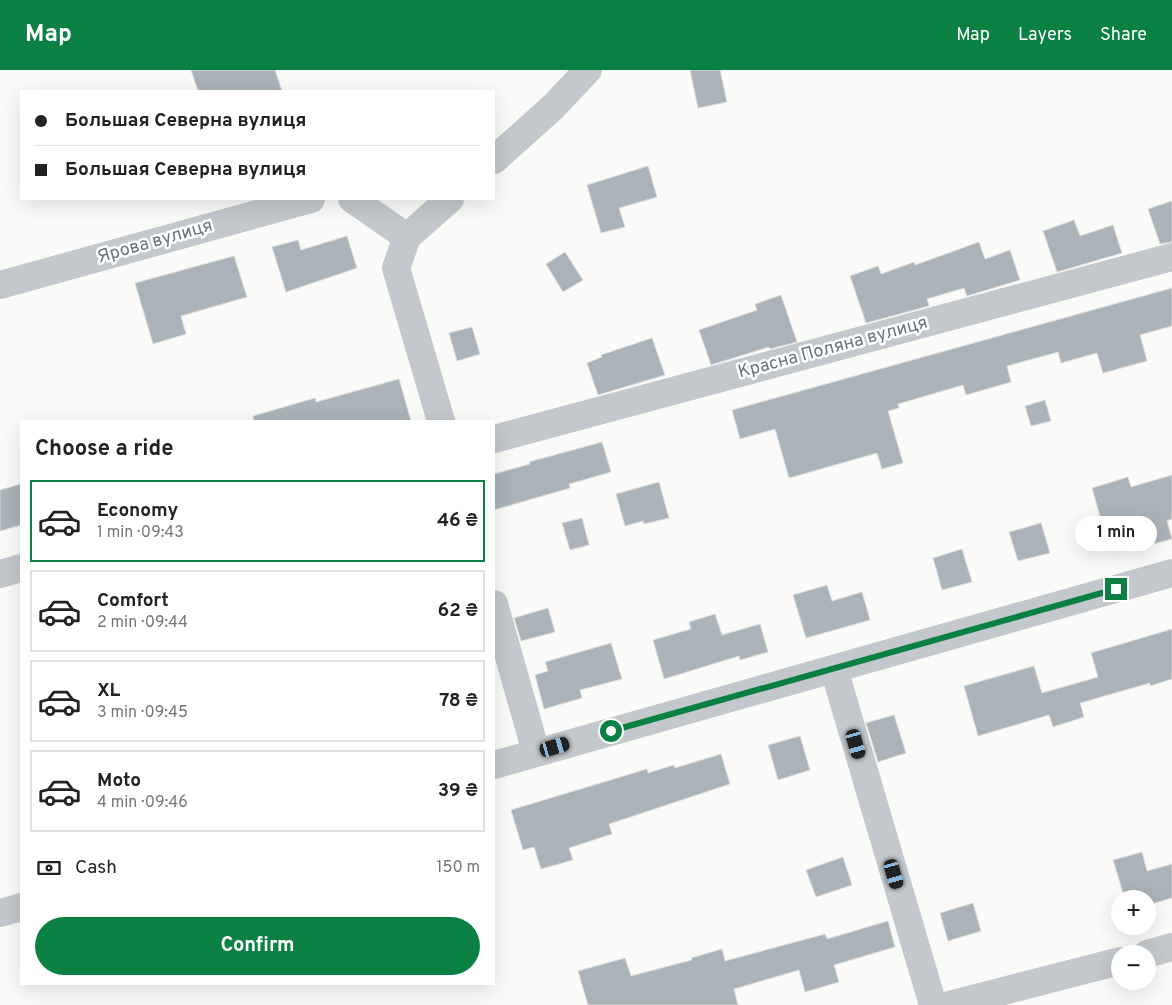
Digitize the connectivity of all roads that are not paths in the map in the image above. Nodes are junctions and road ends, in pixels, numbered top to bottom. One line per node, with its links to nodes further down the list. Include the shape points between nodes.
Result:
1 (588, 70): 2 (street, via 553,107)
2 (495, 159)
3 (307, 200): 8 (street, Ярова вулиця)
4 (353, 200): 6 (street)
5 (449, 200): 6 (street)
6 (406, 237): 9 (street, via 396,268)
7 (1172, 257): 10 (street, Красна Поляна вулиця)
8 (0, 285)
9 (441, 420)
10 (495, 439)
11 (20, 568): 13 (street)
12 (1172, 573): 15 (street)
13 (0, 574)
14 (495, 608): 16 (street)
15 (834, 669): 16 (street); 23 (street)
16 (536, 752): 17 (street)
17 (495, 765)
18 (20, 906): 19 (street)
19 (0, 913)
20 (1172, 947): 21 (street)
21 (1156, 951)
22 (1111, 963): 24 (street)
23 (933, 1005)
24 (949, 1005)

